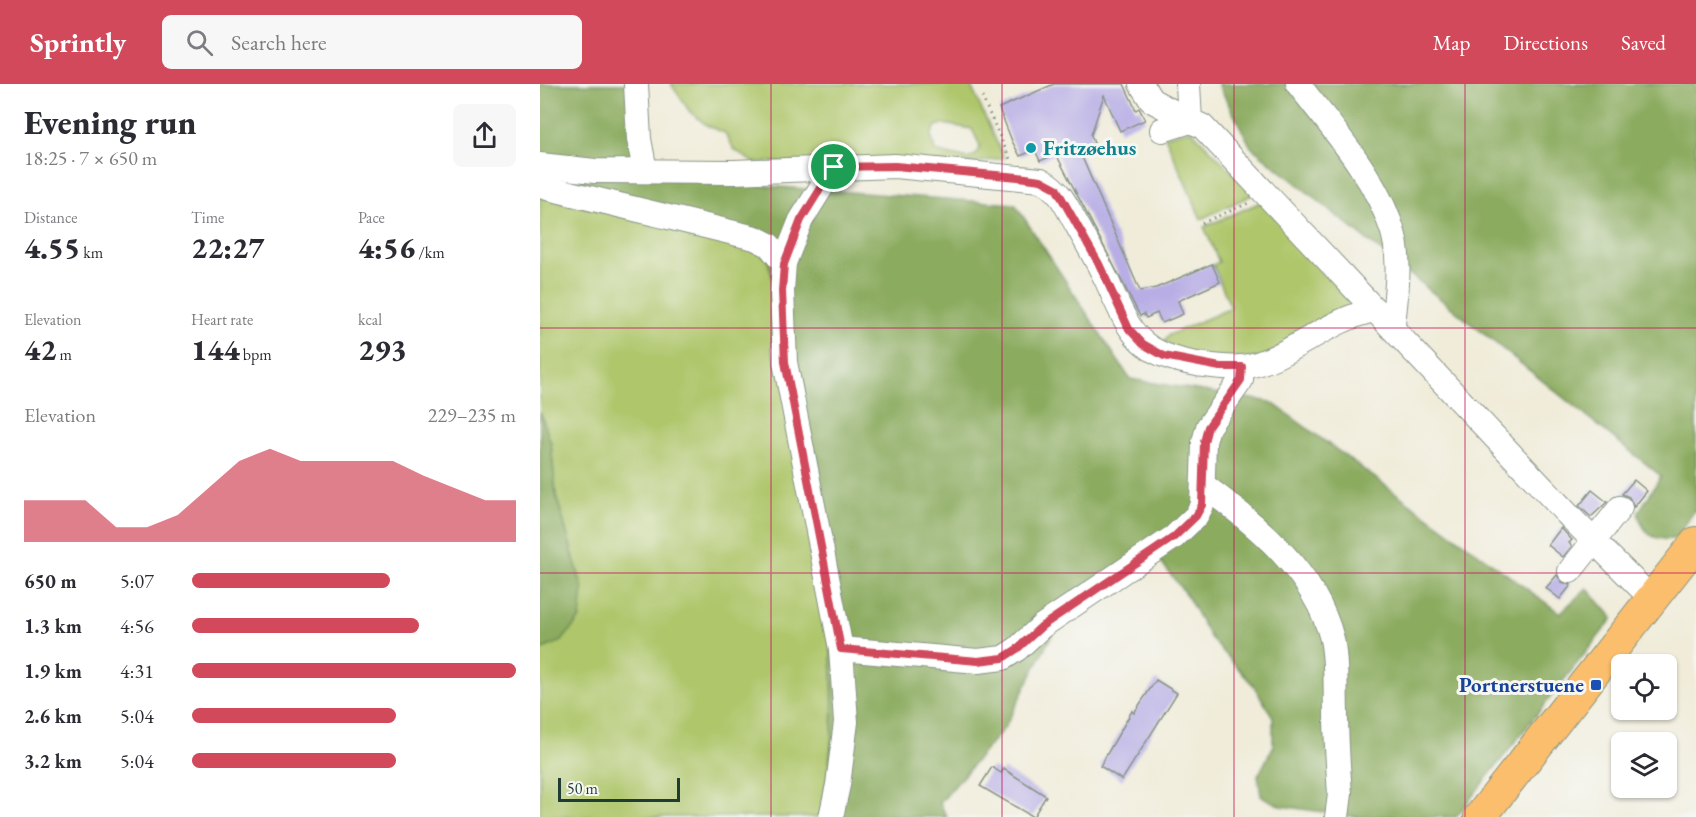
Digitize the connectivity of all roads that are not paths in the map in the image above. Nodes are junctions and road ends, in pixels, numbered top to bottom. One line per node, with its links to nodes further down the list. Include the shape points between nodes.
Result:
1 (636, 84): 9 (lane)
2 (1141, 84): 5 (lane, via 1151,100)
3 (1188, 84): 5 (lane)
4 (1298, 84): 12 (lane, via 1377,194 1393,231 1397,286)
5 (1190, 121): 6 (lane); 12 (lane, via 1202,126)
6 (1162, 130)
7 (540, 165): 9 (lane)
8 (834, 167): 9 (lane); 11 (lane, via 801,220); 13 (lane, via 895,166 1041,180 1056,188 1099,264 1129,329 1143,344 1164,356 1220,367)
9 (645, 171)
10 (540, 186): 11 (lane, via 756,238 769,245)
11 (784, 264): 20 (lane, via 785,362)
12 (1384, 317): 13 (lane, via 1341,320 1264,362); 16 (lane)
13 (1242, 367): 14 (lane, via 1241,380 1208,427)
14 (1203, 485): 20 (lane, via 1202,505 1196,516 1174,537 1042,626 1003,658 978,661); 22 (lane, via 1283,553 1324,617 1335,656 1340,794)
15 (1620, 508): 16 (lane)
16 (1594, 540): 18 (lane); 19 (lane)
17 (1696, 543): 19 (main road)
18 (1570, 571)
19 (1652, 599): 23 (main road)
20 (841, 649): 21 (lane, via 846,722)
21 (831, 817)
22 (1337, 817)
23 (1480, 817)

